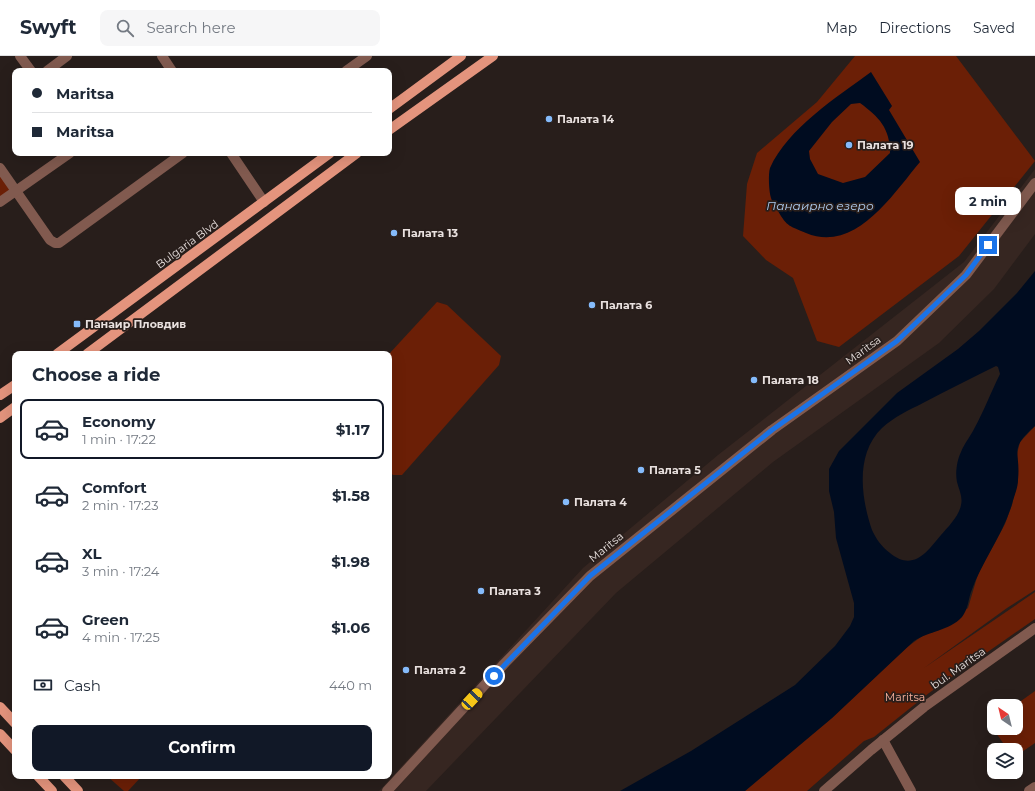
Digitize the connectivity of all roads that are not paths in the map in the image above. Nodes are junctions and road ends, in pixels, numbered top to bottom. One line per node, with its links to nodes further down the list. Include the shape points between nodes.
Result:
1 (20, 56): 7 (street)
2 (67, 56): 8 (street)
3 (162, 56): 9 (street)
4 (367, 56): 10 (street)
5 (461, 56): 11 (main road)
6 (493, 56): 12 (main road)
7 (29, 68)
8 (51, 68)
9 (170, 68)
10 (350, 68)
11 (392, 107)
12 (392, 128)
13 (66, 156): 20 (street)
14 (178, 156): 20 (street, via 59,243 50,240)
15 (233, 156): 22 (street)
16 (326, 156): 22 (main road, Bulgaria Blvd)
17 (353, 156): 24 (main road)
18 (0, 168): 20 (street)
19 (1035, 183): 40 (street, Maritsa, via 966,275 897,341 772,430 590,576)
20 (16, 191): 21 (street)
21 (0, 202)
22 (264, 202): 23 (main road, Bulgaria Blvd)
23 (61, 351)
24 (91, 351)
25 (12, 387): 26 (main road)
26 (0, 395)
27 (12, 409): 28 (main road)
28 (0, 418)
29 (1035, 628): 33 (street, bul. Maritsa, via 924,706)
30 (0, 707): 31 (main road)
31 (12, 720)
32 (0, 734): 34 (main road)
33 (883, 740): 41 (street, bul. Maritsa); 42 (street)
34 (12, 747)
35 (41, 779): 38 (main road)
36 (67, 779): 39 (main road)
37 (1035, 787): 43 (street)
38 (52, 791)
39 (78, 791)
40 (386, 791)
41 (824, 791)
42 (911, 791)
43 (1029, 791)

